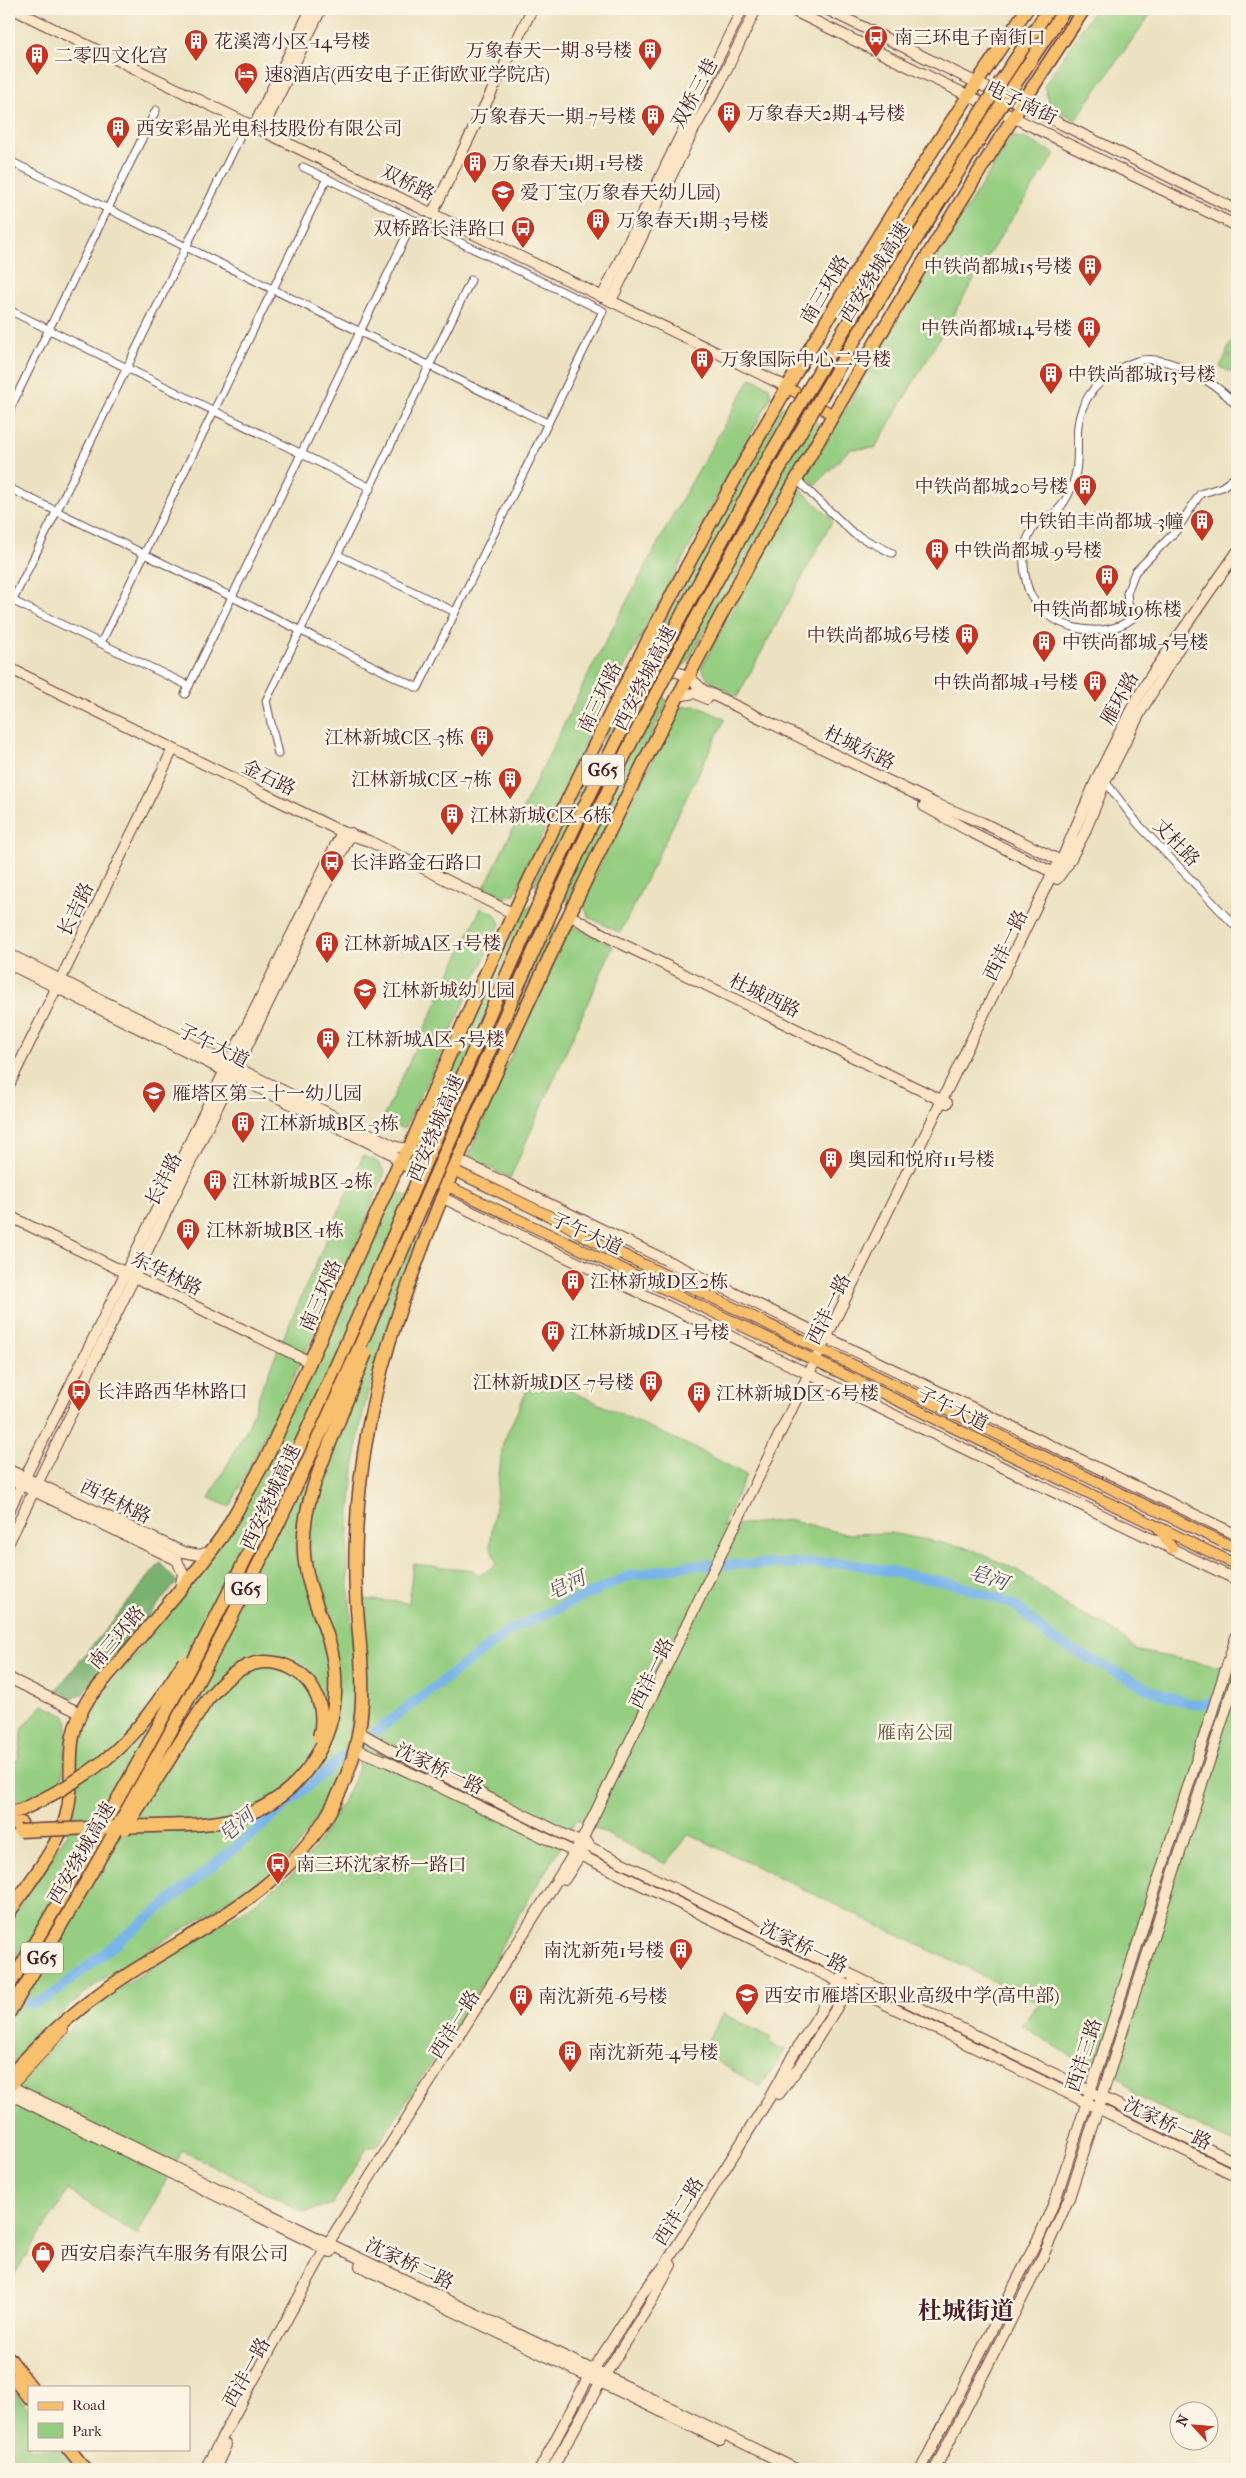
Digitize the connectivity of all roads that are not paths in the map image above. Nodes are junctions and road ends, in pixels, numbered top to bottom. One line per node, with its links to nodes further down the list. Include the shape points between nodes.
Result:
1 (13, 9): 18 (street, 双桥路)
2 (311, 9): 18 (street)
3 (321, 9): 18 (street)
4 (532, 9): 25 (street)
5 (742, 9): 31 (street, 双桥三巷)
6 (756, 9): 31 (street, 双桥三巷)
7 (790, 9): 14 (street, 电子南街)
8 (826, 9): 13 (street, 电子南街)
9 (1027, 9): 13 (highway, 南三环路)
10 (1048, 9): 105 (highway, 西安绕城高速 / G65, bridge, via 890,252 791,419 697,586 629,716 502,982 349,1337)
11 (1066, 9): 85 (highway, 西安绕城高速 / G65, bridge, via 888,284 710,592 625,755 569,874)
12 (1084, 9): 15 (highway)
13 (976, 82): 14 (highway, 南三环路); 15 (street, 电子南街)
14 (968, 95): 17 (street, 电子南街); 37 (highway, 南三环路, via 859,266)
15 (1020, 104): 17 (highway); 24 (street, 电子南街)
16 (156, 110): 23 (street)
17 (1014, 118): 27 (street, 电子南街); 41 (highway)
18 (258, 128): 25 (street, 双桥路)
19 (239, 139): 28 (street)
20 (303, 167): 22 (street)
21 (9, 174): 23 (street, via 14,163)
22 (327, 178): 26 (street); 30 (street)
23 (107, 209): 28 (street); 33 (street)
24 (1237, 210)
25 (432, 214): 31 (street, 双桥路)
26 (414, 220): 34 (street); 42 (street, via 603,311)
27 (1237, 226)
28 (185, 247): 30 (street); 36 (street)
29 (471, 280): 35 (street)
30 (272, 289): 34 (street); 39 (street)
31 (606, 299): 37 (street, 双桥路)
32 (9, 310): 33 (street)
33 (48, 329): 36 (street); 40 (street)
34 (361, 332): 35 (street); 43 (street)
35 (429, 366): 42 (street); 47 (street)
36 (127, 367): 39 (street); 48 (street)
37 (788, 387): 41 (main road); 59 (highway, 南三环路)
38 (1237, 406): 44 (street, via 1230,397 1201,377 1170,363 1139,361 1119,369 1097,384 1082,409 1077,428 1076,474 1070,492 1055,512 1038,522 1028,538 1024,552 1027,588 1033,599 1042,610 1073,628 1108,630 1126,623 1133,618 1127,593 1135,572 1176,531 1200,494 1222,487)
39 (214, 410): 43 (street); 51 (street)
40 (9, 411)
41 (833, 415): 45 (highway)
42 (548, 423): 56 (street)
43 (302, 453): 47 (street); 54 (street)
44 (1237, 476)
45 (796, 479): 50 (street, via 854,534); 61 (highway)
46 (9, 488): 48 (street)
47 (371, 488): 52 (street)
48 (57, 512): 51 (street); 55 (street)
49 (1237, 552): 67 (street, 雁环路, via 1150,677)
50 (892, 553)
51 (144, 554): 54 (street); 58 (street)
52 (338, 555): 56 (street); 57 (street)
53 (1237, 562): 67 (street, 雁环路, via 1166,668)
54 (233, 598): 57 (street); 62 (street)
55 (11, 599): 58 (street)
56 (455, 612): 57 (street, via 418,688)
57 (301, 631): 66 (street, via 266,701)
58 (100, 643): 62 (street)
59 (640, 656): 61 (street, 杜城东路); 71 (highway, 南三环路)
60 (9, 668): 65 (street, 金石路)
61 (688, 677): 64 (highway); 69 (street, 杜城东路, via 703,690)
62 (189, 686): 63 (street)
63 (185, 694)
64 (677, 696): 70 (street, 杜城东路, via 695,693); 72 (highway)
65 (173, 749): 68 (street, 金石路); 76 (street, 长吉路)
66 (278, 754)
67 (1102, 778): 69 (street, 雁环路); 73 (street, 丈杜路, via 1138,824)
68 (346, 833): 71 (street, 金石路); 77 (street, 长沣路)
69 (1065, 863): 70 (street, 雁环路)
70 (1056, 874): 79 (street, 西沣一路)
71 (514, 914): 80 (highway, 南三环路)
72 (569, 915): 79 (street, 杜城西路, via 612,940); 82 (highway)
73 (1237, 928)
74 (9, 954): 76 (street, 子午大道)
75 (9, 964): 76 (street, 子午大道)
76 (58, 983): 77 (street, 子午大道); 78 (street, 长吉路)
77 (232, 1068): 80 (street, 子午大道, via 396,1147); 81 (street, 子午大道, via 392,1154); 86 (street, 长沣路)
78 (9, 1085)
79 (946, 1102): 87 (street, 西沣一路)
80 (409, 1149): 81 (highway, 南三环路); 82 (main road, 子午大道)
81 (399, 1164): 83 (main road, 子午大道); 89 (highway, 南三环路)
82 (456, 1166): 83 (highway); 87 (street); 88 (main road, 子午大道, via 584,1236)
83 (445, 1192): 90 (main road, 子午大道); 91 (street); 112 (highway, via 388,1345 364,1450 356,1545 362,1694)
84 (9, 1216): 86 (street, 东华林路)
85 (397, 1264): 115 (highway, bridge, via 308,1504 304,1554 314,1603 335,1674 331,1724 317,1757 279,1797 235,1818 170,1825); 118 (highway, 西安绕城高速 / G65, bridge, via 259,1564 140,1789)
86 (131, 1275): 89 (street, 东华林路); 94 (street, 长沣路); 95 (street, 长沣路)
87 (830, 1338): 88 (street, 西沣一路); 99 (street)
88 (824, 1350): 90 (street, 西沣一路); 97 (main road, 子午大道)
89 (310, 1362): 103 (highway, 南三环路, via 268,1455)
90 (819, 1362): 91 (street, 西沣一路); 98 (main road, 子午大道)
91 (812, 1375): 101 (street); 116 (street, 西沣一路)
92 (9, 1470): 94 (street, 西华林路)
93 (9, 1479): 94 (street, 西华林路)
94 (23, 1481): 95 (street, 西华林路); 96 (street, 长沣路)
95 (36, 1487): 100 (street, 长沣路); 103 (street, 西华林路, via 183,1552 200,1555); 107 (street, 西华林路, via 177,1560 183,1578)
96 (9, 1510)
97 (1162, 1513): 98 (main road); 102 (main road, 子午大道)
98 (1156, 1526): 101 (main road); 104 (main road, 子午大道)
99 (1237, 1535)
100 (9, 1542)
101 (1172, 1548): 106 (street)
102 (1237, 1550)
103 (211, 1551): 107 (highway, 南三环路)
104 (1237, 1565)
105 (238, 1575): 114 (highway, bridge, via 157,1705 132,1735 88,1775); 123 (highway, 西安绕城高速 / G65, bridge, via 144,1753)
106 (1237, 1580)
107 (179, 1591): 111 (highway, 南三环路)
108 (1237, 1634): 127 (street, 西沣三路)
109 (1237, 1675): 128 (street, 西沣三路)
110 (9, 1678): 111 (street)
111 (80, 1713): 119 (highway, 南三环路, via 69,1751 69,1799 65,1819 57,1839)
112 (359, 1732): 113 (highway); 116 (street, 沈家桥一路)
113 (355, 1749): 117 (street, 沈家桥一路); 126 (highway, via 332,1806 292,1864 248,1901 122,1978 89,2002 36,2046)
114 (15, 1811)
115 (15, 1827): 118 (highway, bridge, via 96,1820 131,1819 140,1818 208,1815 237,1810 262,1799 295,1774 320,1736 322,1709 310,1683 291,1668 262,1662 240,1670 224,1681 207,1700 145,1801 134,1817 129,1824 118,1840)
116 (584, 1843): 117 (street, 西沣一路); 120 (street, 沈家桥一路)
117 (577, 1854): 122 (street, 沈家桥一路); 133 (street, 西沣一路)
118 (74, 1903): 125 (highway, 西安绕城高速 / G65)
119 (9, 1912)
120 (846, 1971): 121 (street, 沈家桥一路); 122 (street, 西沣二路)
121 (857, 1976): 124 (street, 西沣二路); 127 (street, 沈家桥一路)
122 (839, 1983): 124 (street, 沈家桥一路); 136 (street, 西沣二路, via 665,2265 641,2295)
123 (9, 1986)
124 (849, 1988): 129 (street, 沈家桥一路); 137 (street, 西沣二路, via 700,2219)
125 (9, 2013)
126 (9, 2086): 133 (street, 沈家桥二路)
127 (1090, 2090): 128 (street, 沈家桥一路); 129 (street, 西沣三路)
128 (1100, 2096): 130 (street, 西沣三路); 131 (street, 沈家桥一路)
129 (1086, 2104): 130 (street, 沈家桥一路); 150 (street, 西沣三路, via 1068,2163 1040,2235)
130 (1096, 2107): 132 (street, 沈家桥一路); 151 (street, 西沣三路, via 1079,2171 1052,2239)
131 (1237, 2163)
132 (1237, 2176)
133 (330, 2248): 136 (street, 沈家桥二路); 144 (street, 西沣一路); 145 (street, 西沣一路)
134 (9, 2358): 138 (highway)
135 (9, 2372): 139 (highway)
136 (591, 2374): 137 (street, 沈家桥二路); 146 (street, 西沣二路)
137 (602, 2380): 147 (street, 西沣二路); 148 (street, 沈家桥二路); 149 (street, 沈家桥二路)
138 (30, 2386)
139 (28, 2397)
140 (70, 2450): 142 (highway)
141 (81, 2450): 143 (highway)
142 (85, 2469)
143 (95, 2469)
144 (205, 2469)
145 (215, 2469)
146 (540, 2469)
147 (552, 2469)
148 (780, 2469)
149 (796, 2469)
150 (921, 2469)
151 (935, 2469)

